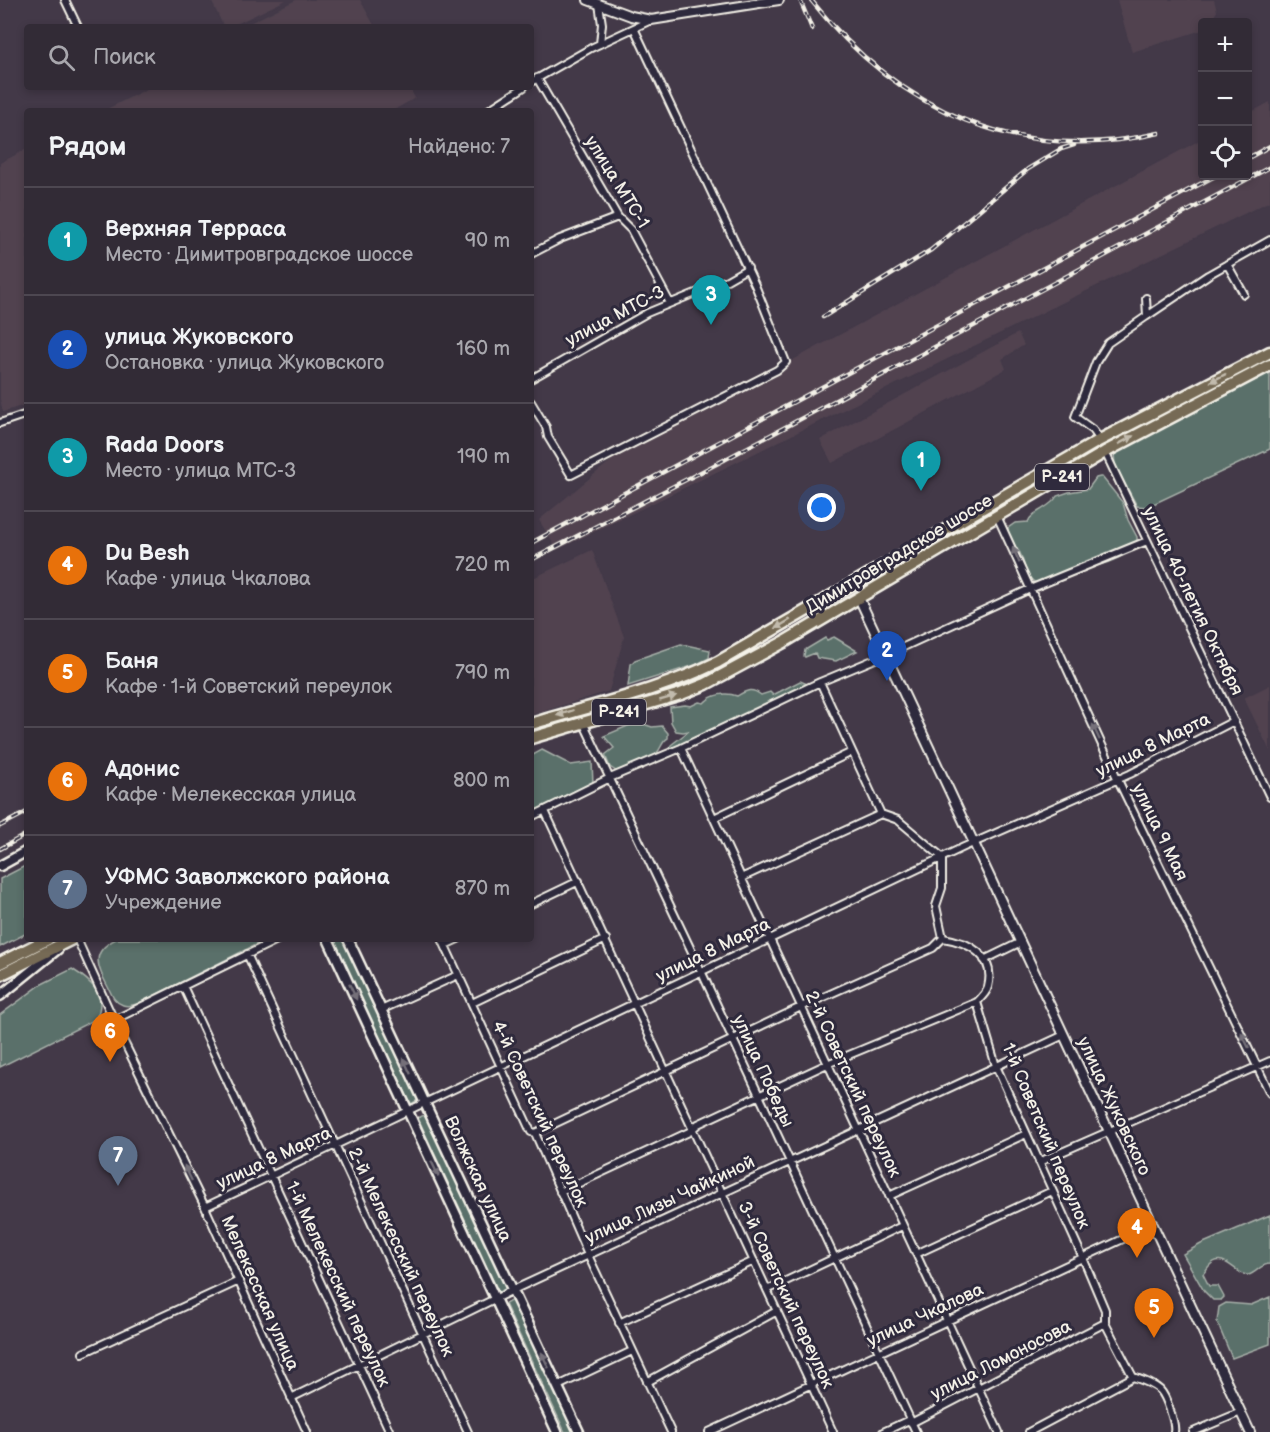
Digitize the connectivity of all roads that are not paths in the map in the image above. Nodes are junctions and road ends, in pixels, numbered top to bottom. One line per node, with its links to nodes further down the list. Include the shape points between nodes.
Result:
1 (65, 0): 6 (street)
2 (588, 0): 4 (street)
3 (779, 0): 5 (street)
4 (599, 4): 5 (street); 8 (street)
5 (651, 20): 7 (street)
6 (77, 24)
7 (634, 28): 8 (street); 16 (street)
8 (600, 44): 9 (street)
9 (534, 80): 12 (street, улица МТС-1)
10 (519, 90): 11 (street)
11 (492, 108)
12 (618, 217): 14 (street); 19 (street, улица МТС-1, via 630,230)
13 (1270, 240): 15 (street)
14 (534, 252)
15 (1227, 264): 17 (street); 20 (street)
16 (748, 268): 19 (street, улица МТС-3); 24 (street, via 786,362 777,370 571,475)
17 (1244, 294)
18 (1146, 298): 20 (street)
19 (670, 303): 23 (street, улица МТС-3)
20 (1147, 316): 27 (street, via 1108,343 1096,362 1076,417)
21 (1270, 352): 27 (highway, Димитровградское шоссе / Р-241, one-way to 27)
22 (1270, 365): 28 (highway, Димитровградское шоссе / Р-241, one-way to 22)
23 (534, 377)
24 (534, 407)
25 (24, 415): 26 (street)
26 (0, 423)
27 (1100, 440): 31 (highway, Димитровградское шоссе / Р-241)
28 (1105, 452): 29 (highway, Димитровградское шоссе / Р-241); 30 (street, улица 40-летия Октября)
29 (997, 516): 32 (street, улица 9 Мая, one-way to 29); 33 (highway, Димитровградское шоссе / Р-241)
30 (1147, 541): 32 (street); 36 (street, улица 40-летия Октября)
31 (852, 584): 33 (highway); 38 (highway, Димитровградское шоссе / Р-241, one-way to 38, via 697,672)
32 (1030, 589): 34 (street); 43 (street, улица 9 Мая, one-way to 32)
33 (859, 597): 34 (street, улица Жуковского); 37 (highway, Димитровградское шоссе / Р-241, one-way to 33, via 706,684)
34 (886, 655): 35 (street); 49 (street, улица Жуковского)
35 (820, 682): 40 (street); 41 (street)
36 (1234, 721): 43 (street, улица 8 Марта); 44 (street, улица 40-летия Октября)
37 (583, 722): 39 (highway, Димитровградское шоссе / Р-241); 42 (street, улица Победы)
38 (534, 723)
39 (534, 737)
40 (681, 748): 42 (street); 48 (street, 2-й Советский переулок)
41 (852, 752): 46 (street); 48 (street)
42 (610, 778): 45 (street); 71 (street, улица Победы)
43 (1118, 780): 49 (street, улица 8 Марта); 87 (street, улица 9 Мая, one-way to 43)
44 (1270, 796)
45 (545, 811): 47 (street); 54 (street, 3-й Советский переулок)
46 (881, 814): 51 (street, via 898,820); 53 (street)
47 (534, 816)
48 (714, 818): 53 (street, 2-й Советский переулок)
49 (974, 843): 51 (street, улица 8 Марта); 67 (street, улица Жуковского)
50 (24, 854): 52 (main road)
51 (942, 857): 56 (street, via 942,888 936,906); 58 (street, улица 8 Марта)
52 (0, 866)
53 (741, 878): 58 (street, 2-й Советский переулок)
54 (579, 881): 55 (street); 57 (street, 3-й Советский переулок)
55 (534, 903)
56 (943, 938): 69 (street, via 978,950); 79 (street, via 933,948)
57 (606, 939): 77 (street); 78 (street, 3-й Советский переулок)
58 (770, 939): 71 (street, улица 8 Марта); 79 (street, 2-й Советский переулок)
59 (41, 942): 70 (highway)
60 (68, 942): 72 (highway)
61 (69, 942): 75 (main road)
62 (73, 942): 81 (street, Мелекесская улица)
63 (273, 942): 68 (street)
64 (329, 942): 93 (main road, Волжская улица, one-way to 93)
65 (349, 942): 80 (main road, Волжская улица)
66 (443, 942): 73 (street, 4-й Советский переулок)
67 (1021, 942): 69 (street); 82 (street, улица Жуковского)
68 (247, 954): 74 (street); 99 (street, 2-й Мелекесский переулок)
69 (984, 960): 76 (street, via 988,988)
70 (0, 963)
71 (702, 972): 78 (street, улица 8 Марта); 83 (street, улица Победы)
72 (0, 975)
73 (458, 975): 77 (street, 4-й Советский переулок); 80 (street)
74 (183, 986): 81 (street); 102 (street, 1-й Мелекесский переулок)
75 (0, 996)
76 (977, 1002): 85 (street); 86 (street, 1-й Советский переулок)
77 (472, 1003): 88 (street, 4-й Советский переулок)
78 (636, 1003): 88 (street, улица 8 Марта); 89 (street, 3-й Советский переулок)
79 (801, 1007): 83 (street); 85 (street, 2-й Советский переулок)
80 (381, 1010): 92 (main road, Волжская улица, one-way to 80)
81 (114, 1020): 107 (street, Мелекесская улица, one-way to 81)
82 (1064, 1035): 86 (street, улица Лизы Чайкиной); 96 (street, улица Жуковского)
83 (732, 1040): 89 (street); 91 (street, улица Победы)
84 (1270, 1061): 87 (street)
85 (828, 1064): 91 (street); 95 (street, 2-й Советский переулок)
86 (996, 1066): 95 (street, улица Лизы Чайкиной); 98 (street, 1-й Советский переулок)
87 (1258, 1066): 90 (street, улица 9 Мая); 96 (street)
88 (501, 1067): 92 (street, улица 8 Марта); 97 (street, 4-й Советский переулок, via 531,1132)
89 (666, 1071): 94 (street, 3-й Советский переулок); 97 (street)
90 (1270, 1093)
91 (758, 1096): 94 (street); 100 (street, улица Победы)
92 (424, 1103): 93 (street, улица 8 Марта); 116 (main road, Волжская улица)
93 (408, 1110): 99 (street, улица 8 Марта); 118 (main road, Волжская улица, one-way to 118)
94 (694, 1128): 104 (street); 105 (street, 3-й Советский переулок)
95 (858, 1129): 100 (street, улица Лизы Чайкиной); 106 (street, 2-й Советский переулок)
96 (1109, 1130): 101 (street); 108 (street, улица Жуковского)
97 (535, 1133): 104 (street, 4-й Советский переулок)
98 (1026, 1134): 101 (street, 1-й Советский переулок); 106 (street)
99 (335, 1147): 102 (street, улица 8 Марта); 123 (street, 2-й Мелекесский переулок)
100 (789, 1161): 105 (street, улица Лизы Чайкиной); 112 (street, улица Победы)
101 (1039, 1162): 103 (street, 1-й Советский переулок)
102 (271, 1177): 107 (street, улица 8 Марта); 127 (street, 1-й Мелекесский переулок)
103 (1052, 1191): 110 (street); 113 (street, 1-й Советский переулок)
104 (560, 1192): 111 (street, 4-й Советский переулок)
105 (722, 1192): 111 (street, улица Лизы Чайкиной); 114 (street, 3-й Советский переулок)
106 (889, 1196): 109 (street, 2-й Советский переулок)
107 (205, 1207): 115 (street, Мелекесская улица)
108 (1153, 1225): 113 (street, улица Чкалова); 134 (street, улица Жуковского)
109 (902, 1226): 110 (street, 2-й Советский переулок); 112 (street)
110 (916, 1254): 120 (street, 2-й Советский переулок)
111 (588, 1255): 116 (street, улица Лизы Чайкиной); 121 (street, 4-й Советский переулок)
112 (834, 1258): 117 (street); 126 (street, улица Победы)
113 (1083, 1258): 120 (street, улица Чкалова); 122 (street, 1-й Советский переулок, via 1105,1310)
114 (754, 1261): 117 (street, 3-й Советский переулок); 121 (street)
115 (239, 1281): 125 (street); 133 (street, Мелекесская улица)
116 (513, 1290): 118 (street, улица Лизы Чайкиной); 131 (main road, Волжская улица, one-way to 116)
117 (768, 1290): 119 (street, 3-й Советский переулок)
118 (494, 1299): 123 (street, улица Лизы Чайкиной); 139 (main road, Волжская улица)
119 (777, 1311): 129 (street); 130 (street, 3-й Советский переулок)
120 (947, 1321): 126 (street, улица Чкалова); 132 (street, 2-й Советский переулок)
121 (619, 1323): 124 (street, 4-й Советский переулок)
122 (1105, 1323): 128 (street, 1-й Советский переулок); 132 (street, улица Ломоносова)
123 (423, 1334): 127 (street, улица Лизы Чайкиной); 138 (street, 2-й Мелекесский переулок)
124 (633, 1351): 129 (street, 4-й Советский переулок); 131 (street)
125 (83, 1353)
126 (879, 1353): 130 (street, улица Чкалова); 135 (street, улица Победы)
127 (358, 1365): 133 (street, улица Лизы Чайкиной); 137 (street, 1-й Мелекесский переулок)
128 (1133, 1377): 147 (street); 148 (street, via 1161,1391 1176,1426)
129 (647, 1383): 141 (street, 4-й Советский переулок)
130 (811, 1384): 142 (street, улица Чкалова); 143 (street, 3-й Советский переулок)
131 (558, 1386): 140 (main road, Волжская улица)
132 (979, 1389): 135 (street, улица Ломоносова); 146 (street, 2-й Советский переулок)
133 (291, 1398): 136 (street, Мелекесская улица)
134 (1241, 1412): 149 (street); 150 (street, улица Жуковского)
135 (910, 1421): 144 (street, улица Ломоносова); 145 (street, улица Победы)
136 (307, 1432)
137 (390, 1432)
138 (468, 1432)
139 (557, 1432)
140 (579, 1432)
141 (670, 1432)
142 (709, 1432)
143 (833, 1432)
144 (883, 1432)
145 (916, 1432)
146 (999, 1432)
147 (1029, 1432)
148 (1174, 1432)
149 (1193, 1432)
150 (1250, 1432)

